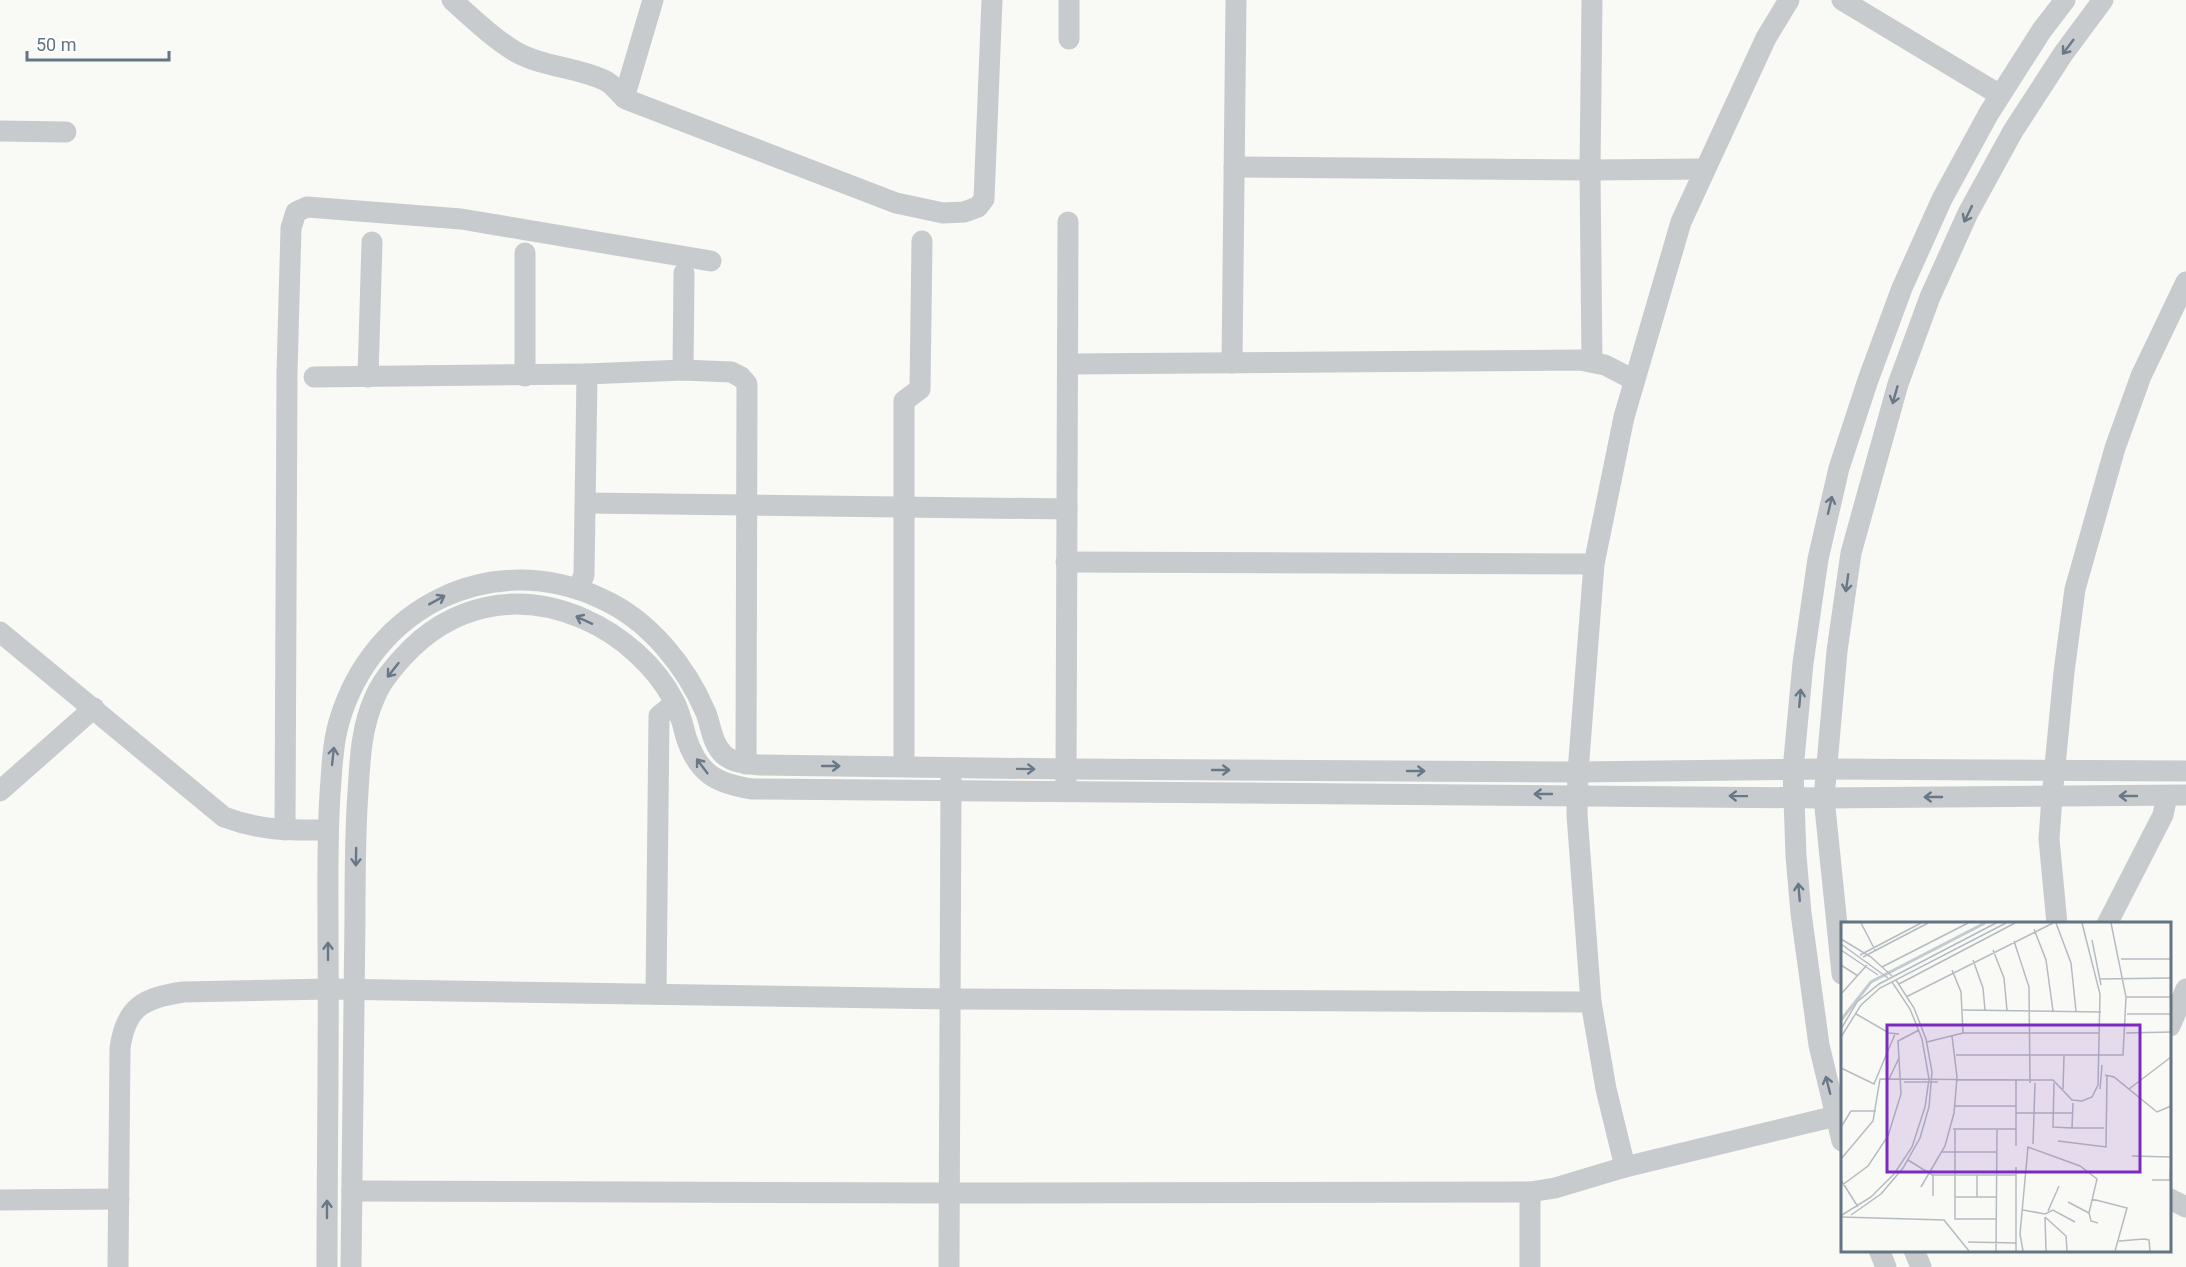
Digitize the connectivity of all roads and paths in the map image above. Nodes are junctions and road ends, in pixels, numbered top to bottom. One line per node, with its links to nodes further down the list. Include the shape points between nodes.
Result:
1 (452, 0): 13 (street, via 517,52 602,79)
2 (653, 0): 13 (street)
3 (992, 0): 13 (street, via 984,200 964,212 943,213 896,203)
4 (1069, 0): 11 (street)
5 (1236, 0): 16 (street)
6 (1593, 0): 18 (street)
7 (1789, 0): 17 (street, via 1766,38)
8 (1842, 0): 12 (street)
9 (2065, 0): 12 (street)
10 (2103, 0): 49 (street, one-way to 49, via 2013,131 1968,213 1930,297 1898,384 1851,553)
11 (1069, 39)
12 (2000, 95): 50 (street, one-way to 12, via 1818,559 1839,468 1902,288 1942,199)
13 (624, 98)
14 (0, 131): 15 (street)
15 (66, 132)
16 (1234, 167): 18 (street); 27 (street)
17 (1705, 169): 18 (street); 34 (street, via 1681,222)
18 (1590, 170): 26 (street)
19 (1068, 222): 28 (street)
20 (922, 241): 37 (street, via 920,389 904,401)
21 (372, 242): 33 (street)
22 (525, 253): 31 (street)
23 (711, 261): 62 (street, via 461,219 307,207 296,212 291,228 287,373)
24 (684, 273): 29 (street)
25 (2186, 282): 51 (street, via 2141,376 2115,448 2075,590)
26 (1592, 362): 27 (street); 34 (street)
27 (1232, 363): 28 (street)
28 (1069, 364): 38 (street)
29 (683, 370): 30 (street); 36 (street, via 731,372 747,384)
30 (587, 374): 31 (street); 35 (street)
31 (525, 376): 33 (street)
32 (314, 377): 33 (street)
33 (368, 377)
34 (1634, 380): 40 (street)
35 (586, 503): 36 (street); 41 (street, via 584,575)
36 (747, 504): 37 (street); 45 (street)
37 (904, 507): 38 (street); 46 (street)
38 (1067, 509): 39 (street)
39 (1066, 562): 40 (street); 48 (street)
40 (1594, 564): 53 (street)
41 (578, 589): 45 (street, via 627,613 651,632 685,675 722,754); 63 (street, one-way to 41, via 333,752 342,712 350,690 369,660 395,630 419,610 472,586 523,579)
42 (0, 632): 44 (street)
43 (675, 703): 54 (street, one-way to 43, via 753,789 728,785 706,772 698,760 687,741); 69 (street, one-way to 69, via 658,677 628,646 567,612 520,603 477,609 432,629 390,671 375,697 360,748); 70 (street, via 659,716)
44 (94, 708): 55 (street); 62 (street, via 224,817 248,826)
45 (746, 764): 46 (street, one-way to 46)
46 (904, 766): 47 (street)
47 (951, 767): 48 (street, one-way to 48); 54 (street)
48 (1065, 769): 53 (street, one-way to 53); 56 (street)
49 (1826, 769): 50 (street); 51 (street); 61 (street)
50 (1793, 770): 53 (street); 60 (street)
51 (2055, 770): 52 (street); 58 (street)
52 (2186, 771)
53 (1578, 772): 57 (street)
54 (951, 790): 56 (street); 71 (street)
55 (0, 791)
56 (1066, 791): 57 (street, one-way to 56)
57 (1578, 795): 60 (street, one-way to 57); 72 (street)
58 (2052, 796): 59 (street, one-way to 58); 61 (street, one-way to 61); 64 (street, via 2049,839)
59 (2177, 796): 65 (street, via 2163,815)
60 (1794, 797): 61 (street); 74 (street, one-way to 60, via 1811,990 1798,879)
61 (1824, 798): 66 (street)
62 (285, 830): 63 (street)
63 (328, 830): 67 (street, one-way to 63)
64 (2057, 922)
65 (2108, 922)
66 (1841, 964)
67 (328, 989): 69 (street); 80 (street, via 183,992 162,995 132,1013 123,1028 120,1048); 87 (street, one-way to 67)
68 (2186, 989): 73 (street)
69 (354, 990): 70 (street); 77 (street)
70 (656, 994): 71 (street)
71 (948, 999): 72 (street); 79 (street)
72 (1591, 1002): 76 (street)
73 (2171, 1022)
74 (1836, 1116): 75 (street); 76 (street)
75 (1841, 1137)
76 (1625, 1167): 78 (street)
77 (352, 1191): 79 (street); 88 (street)
78 (1530, 1192): 79 (street); 90 (street)
79 (948, 1194): 89 (street)
80 (119, 1199): 81 (street); 86 (street)
81 (0, 1200)
82 (2171, 1200): 83 (street)
83 (2186, 1207)
84 (1880, 1252): 91 (street)
85 (1914, 1252): 92 (street)
86 (118, 1267)
87 (327, 1267)
88 (351, 1267)
89 (949, 1267)
90 (1530, 1267)
91 (1886, 1267)
92 (1921, 1267)

